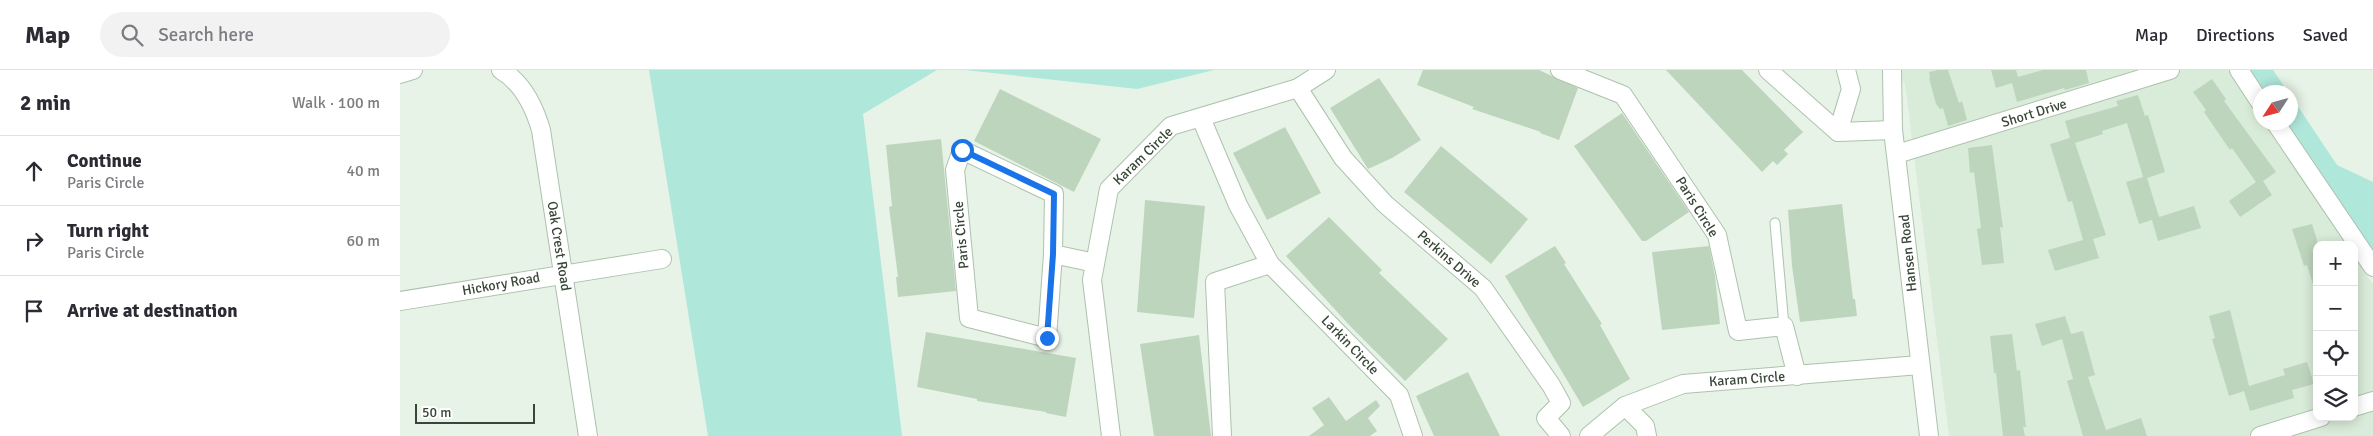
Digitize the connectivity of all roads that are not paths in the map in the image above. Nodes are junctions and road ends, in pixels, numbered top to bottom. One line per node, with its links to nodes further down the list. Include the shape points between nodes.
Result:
1 (414, 70): 10 (street)
2 (500, 70): 24 (street, Oak Crest Road, via 524,91 536,113)
3 (1326, 70): 11 (street, Karam Circle)
4 (1560, 70): 26 (street, Paris Circle, via 1622,95 1628,103 1717,236 1738,331)
5 (1768, 70): 16 (street)
6 (1846, 70): 16 (street, via 1851,89)
7 (1892, 70): 14 (street, Hansen Road)
8 (2170, 70): 17 (street, Short Drive)
9 (2239, 70): 12 (street)
10 (400, 74)
11 (1298, 88): 13 (street, Karam Circle); 37 (street, Perkins Drive, via 1343,158 1386,204 1483,288 1554,391 1560,403 1546,418)
12 (2253, 91)
13 (1201, 118): 21 (street, Karam Circle, via 1171,126 1109,189); 22 (street, Larkin Circle, via 1238,205)
14 (1893, 130): 16 (street); 17 (street, Hansen Road)
15 (2280, 130): 23 (street)
16 (1838, 132)
17 (1896, 154): 27 (street, Hansen Road)
18 (1775, 223): 26 (lane)
19 (1053, 254): 19 (street, Paris Circle, via 1054,194 962,150 955,170 969,318 1047,338); 21 (street)
20 (662, 259): 24 (street, Hickory Road)
21 (1095, 263): 34 (street, Karam Circle, via 1092,280)
22 (1270, 264): 35 (street, via 1215,282); 36 (street, Larkin Circle, via 1399,395)
23 (2373, 267)
24 (563, 273): 25 (street, Hickory Road); 33 (street, Oak Crest Road)
25 (400, 301)
26 (1784, 326): 28 (street)
27 (1920, 365): 28 (street, Karam Circle); 40 (street, Hansen Road)
28 (1797, 376): 30 (street, Karam Circle, via 1683,384)
29 (2373, 401): 31 (street)
30 (1625, 406): 38 (street, Karam Circle); 39 (street, via 1645,426)
31 (2358, 406)
32 (2313, 419): 41 (street)
33 (588, 436)
34 (1112, 436)
35 (1222, 436)
36 (1413, 436)
37 (1561, 436)
38 (1589, 436)
39 (1647, 436)
40 (1929, 436)
41 (2260, 436)

